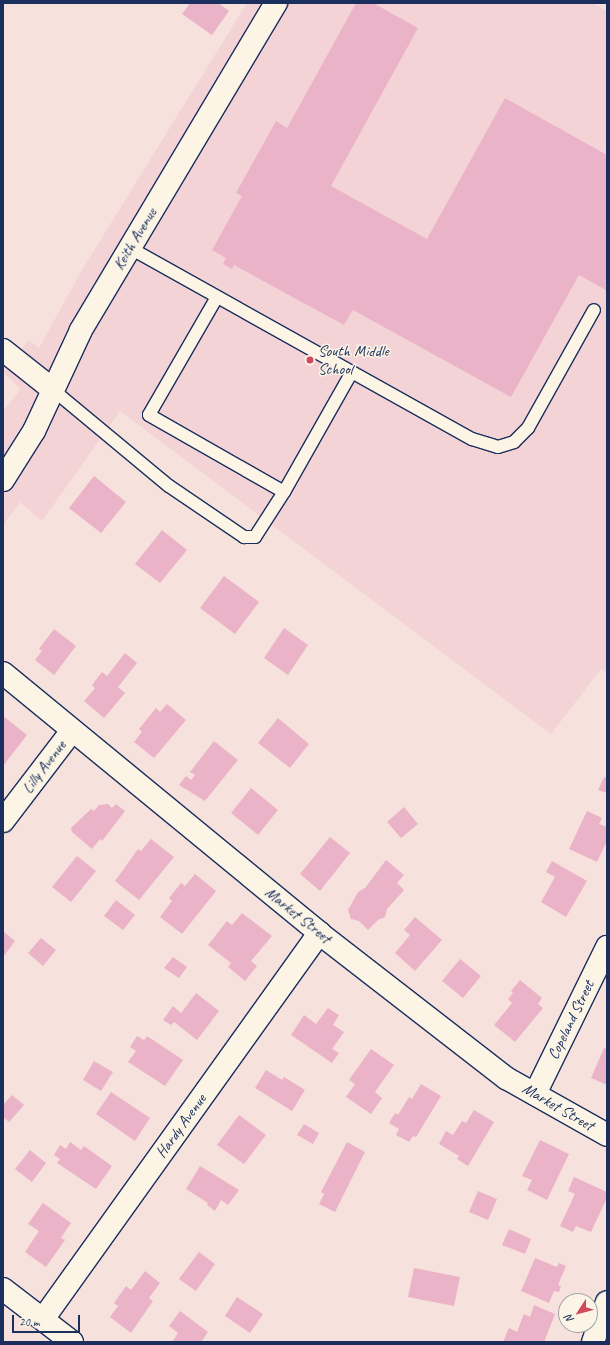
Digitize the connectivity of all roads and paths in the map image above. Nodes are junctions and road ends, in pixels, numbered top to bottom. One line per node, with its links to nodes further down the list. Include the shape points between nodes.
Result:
1 (276, 3): 2 (street, Keith Avenue)
2 (130, 248): 3 (lane); 7 (street, Keith Avenue, via 81,330)
3 (217, 297): 6 (lane); 9 (lane, via 149,415)
4 (594, 310): 6 (lane, via 528,428 514,442 498,447 472,439)
5 (3, 350): 7 (street)
6 (352, 372): 9 (lane)
7 (52, 390): 8 (street, Keith Avenue, via 34,431); 9 (lane, via 168,486 244,537 255,537)
8 (3, 480)
9 (284, 492)
10 (3, 673): 11 (street, Market Street)
11 (71, 732): 12 (street, Lilly Avenue); 13 (street, Market Street)
12 (3, 821)
13 (319, 933): 15 (street, Market Street, via 506,1078); 19 (street, Hardy Avenue)
14 (607, 946): 15 (street, Copeland Street)
15 (535, 1094): 16 (street, Market Street)
16 (607, 1135)
17 (3, 1289): 19 (street)
18 (607, 1302): 21 (street)
19 (43, 1319): 20 (street)
20 (72, 1342)
21 (593, 1342)

